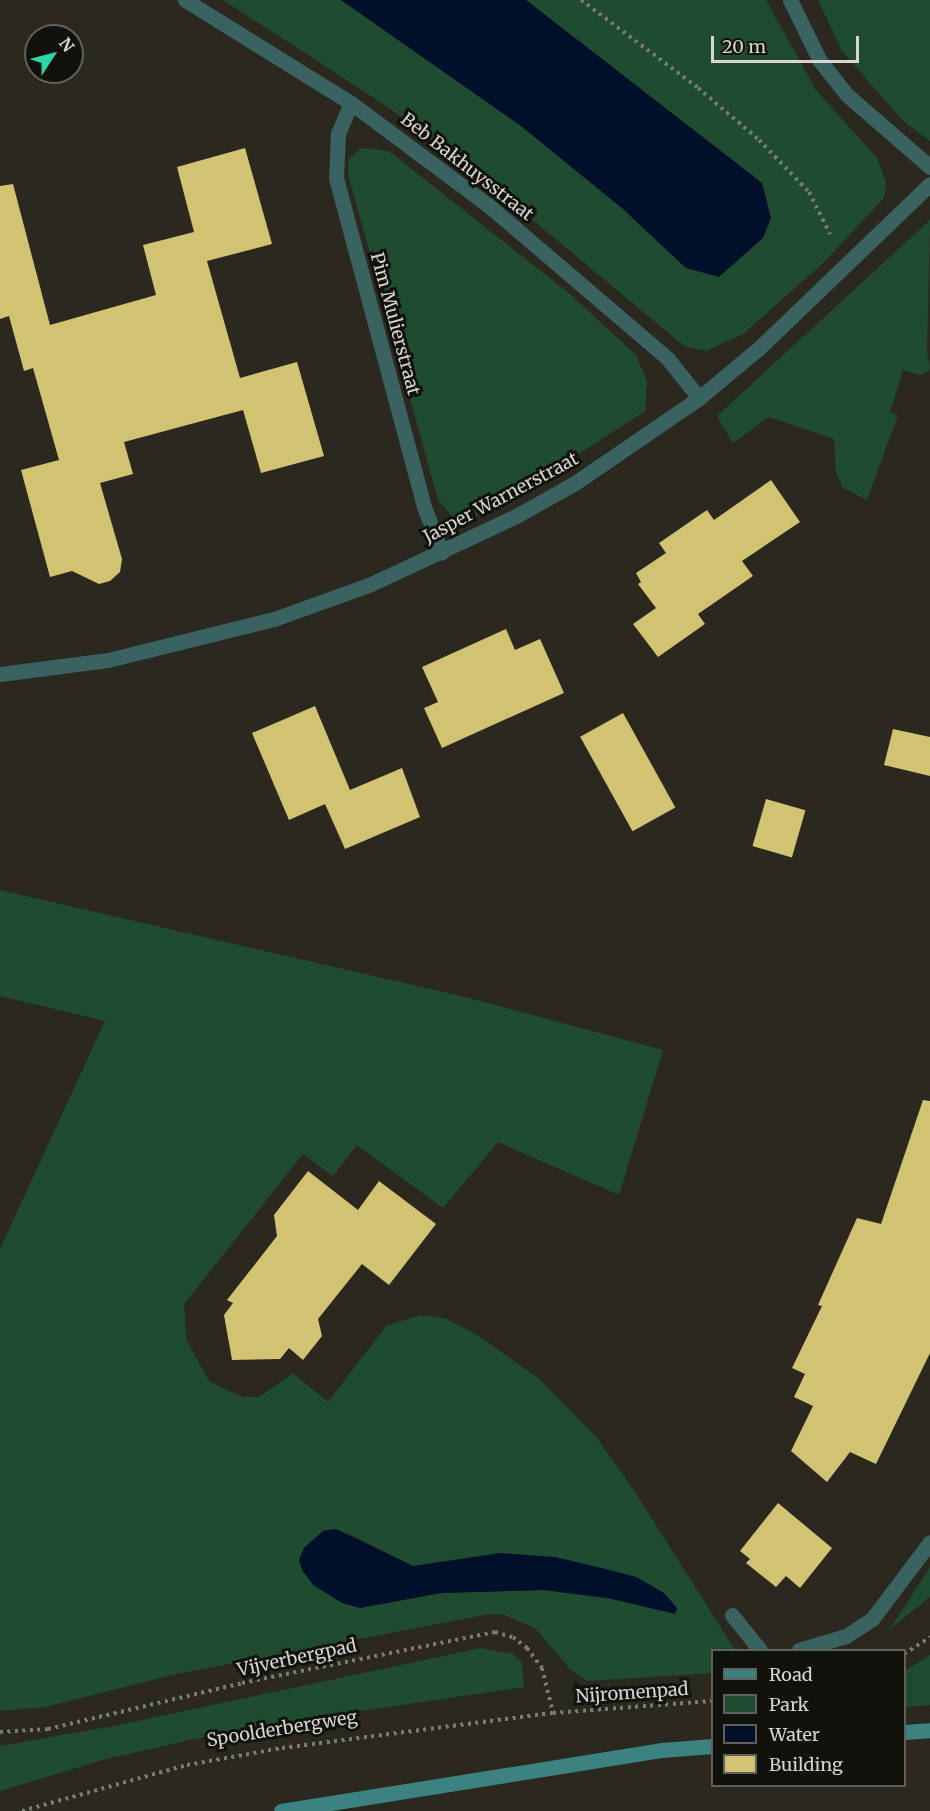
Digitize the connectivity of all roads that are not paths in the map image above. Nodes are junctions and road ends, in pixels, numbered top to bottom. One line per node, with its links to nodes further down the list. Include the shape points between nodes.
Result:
1 (185, 0): 3 (street, Beb Bakhuysstraat)
2 (790, 0): 4 (street, via 820,61 847,94)
3 (351, 103): 6 (street, Beb Bakhuysstraat, via 556,261 668,359); 7 (street, Pim Mulierstraat, via 338,133 336,178 424,507)
4 (930, 167)
5 (930, 184): 6 (street, Jasper Warnerstraat, via 846,268)
6 (699, 398): 7 (street, Jasper Warnerstraat, via 575,483)
7 (442, 553): 8 (street, Jasper Warnerstraat, via 325,602 219,636 108,660)
8 (0, 674)
9 (930, 1542): 12 (street, via 872,1619 846,1636)
10 (732, 1615): 11 (street)
11 (759, 1649)
12 (802, 1649)
13 (930, 1730): 14 (main road)
14 (906, 1732)
15 (711, 1746): 16 (main road, via 662,1750)
16 (281, 1811)

